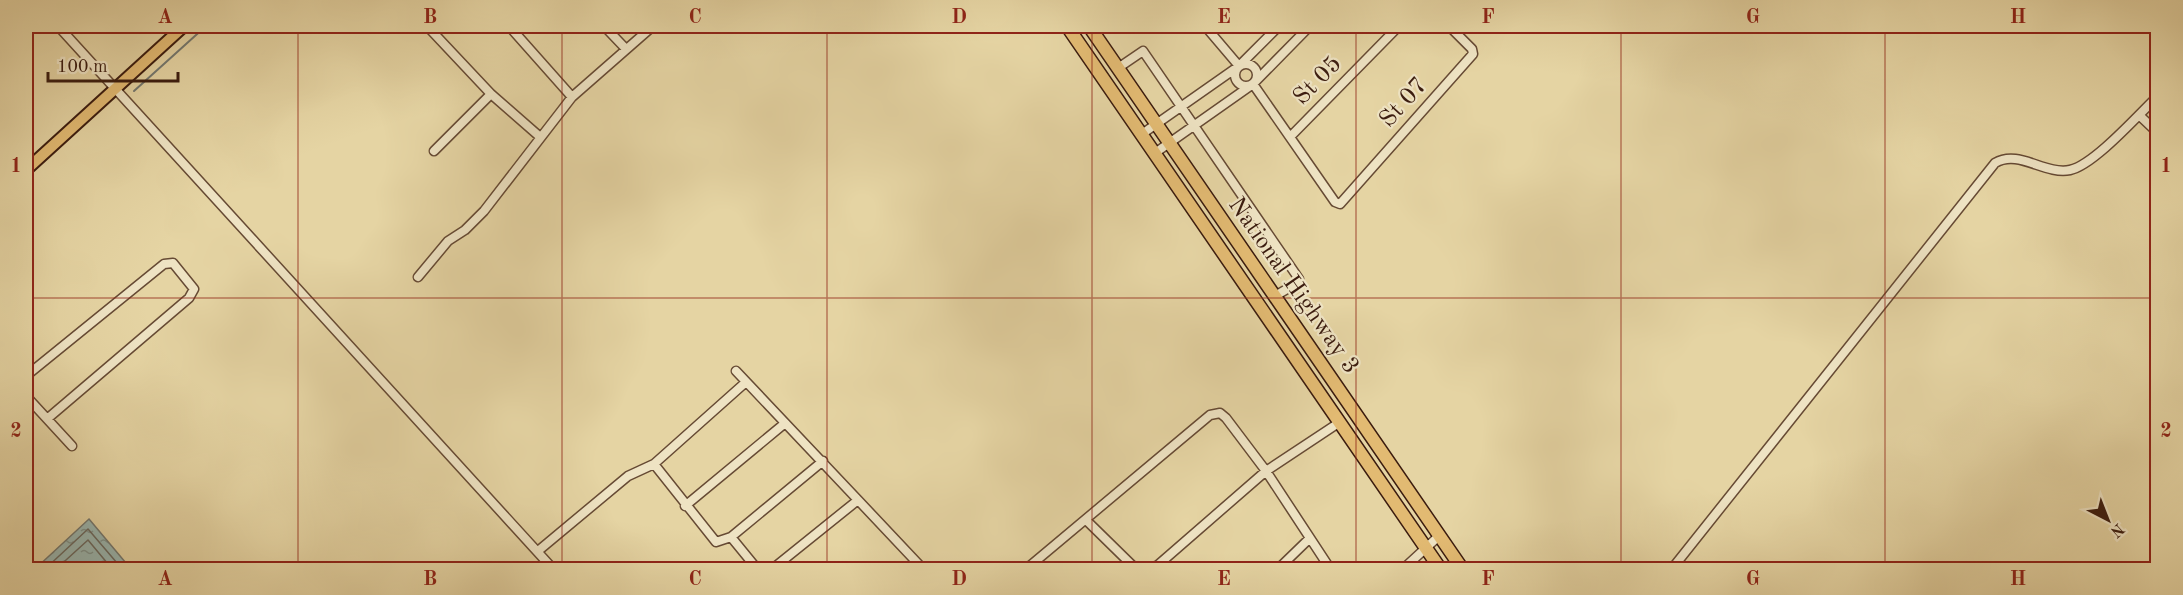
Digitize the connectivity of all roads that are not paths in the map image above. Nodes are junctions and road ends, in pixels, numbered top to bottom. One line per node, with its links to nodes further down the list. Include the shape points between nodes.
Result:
1 (58, 26): 18 (street)
2 (184, 26): 18 (main road)
3 (426, 26): 19 (street)
4 (509, 26): 21 (street)
5 (604, 26): 14 (street)
6 (653, 26): 14 (street)
7 (1067, 26): 27 (highway, National Highway 3)
8 (1205, 26): 15 (street)
9 (1279, 26): 15 (street)
10 (1310, 26): 17 (street)
11 (1400, 26): 29 (street, St 05)
12 (1449, 26): 29 (street, St 07, via 1472,49 1470,59 1337,204)
13 (1092, 27): 16 (highway, National Highway 3)
14 (626, 49): 21 (street)
15 (1239, 66): 17 (street, via 1253,66 1257,73); 17 (street, via 1234,75 1237,82 1243,86); 22 (street)
16 (1118, 68): 22 (street, via 1143,51); 24 (highway, National Highway 3)
17 (1253, 84): 25 (street); 29 (street)
18 (115, 88): 33 (main road); 54 (street)
19 (491, 94): 28 (street); 31 (street)
20 (2157, 96): 23 (street)
21 (572, 97): 28 (street)
22 (1182, 106): 24 (street); 25 (street)
23 (2139, 115): 26 (street); 67 (street, via 2088,162 2072,170 2047,169 2011,158 1995,163)
24 (1156, 124): 27 (street); 30 (highway, National Highway 3)
25 (1195, 124): 30 (street); 35 (street, via 1299,279)
26 (2157, 133)
27 (1142, 134): 32 (highway, National Highway 3)
28 (539, 136): 34 (street, via 484,211 448,241)
29 (1290, 137)
30 (1169, 143): 32 (street); 35 (highway, National Highway 3)
31 (434, 151)
32 (1155, 153): 41 (highway, National Highway 3)
33 (26, 170)
34 (418, 277)
35 (1275, 296): 50 (highway, National Highway 3)
36 (736, 371): 38 (street)
37 (26, 376): 40 (street, via 164,264 173,263 194,289 189,298)
38 (746, 382): 42 (street); 45 (street)
39 (26, 396): 40 (street)
40 (47, 419): 43 (street)
41 (1340, 422): 46 (street); 53 (highway, National Highway 3)
42 (784, 424): 44 (street); 48 (street)
43 (72, 446)
44 (823, 461): 47 (street); 51 (street)
45 (654, 464): 48 (street); 54 (street, via 628,476)
46 (1266, 471): 49 (street, via 1226,418 1220,413 1210,415); 52 (street); 61 (street)
47 (858, 500): 57 (street); 58 (street)
48 (685, 506): 51 (street, via 716,542)
49 (1086, 520): 59 (street); 60 (street)
50 (1440, 536): 53 (street); 66 (highway, National Highway 3)
51 (731, 537): 56 (street)
52 (1310, 538): 62 (street); 63 (street)
53 (1425, 546): 64 (street); 65 (highway, National Highway 3)
54 (538, 552): 55 (street)
55 (554, 570)
56 (758, 570)
57 (771, 570)
58 (924, 570)
59 (1024, 570)
60 (1137, 570)
61 (1148, 570)
62 (1277, 570)
63 (1331, 570)
64 (1402, 570)
65 (1441, 570)
66 (1463, 570)
67 (1671, 570)

